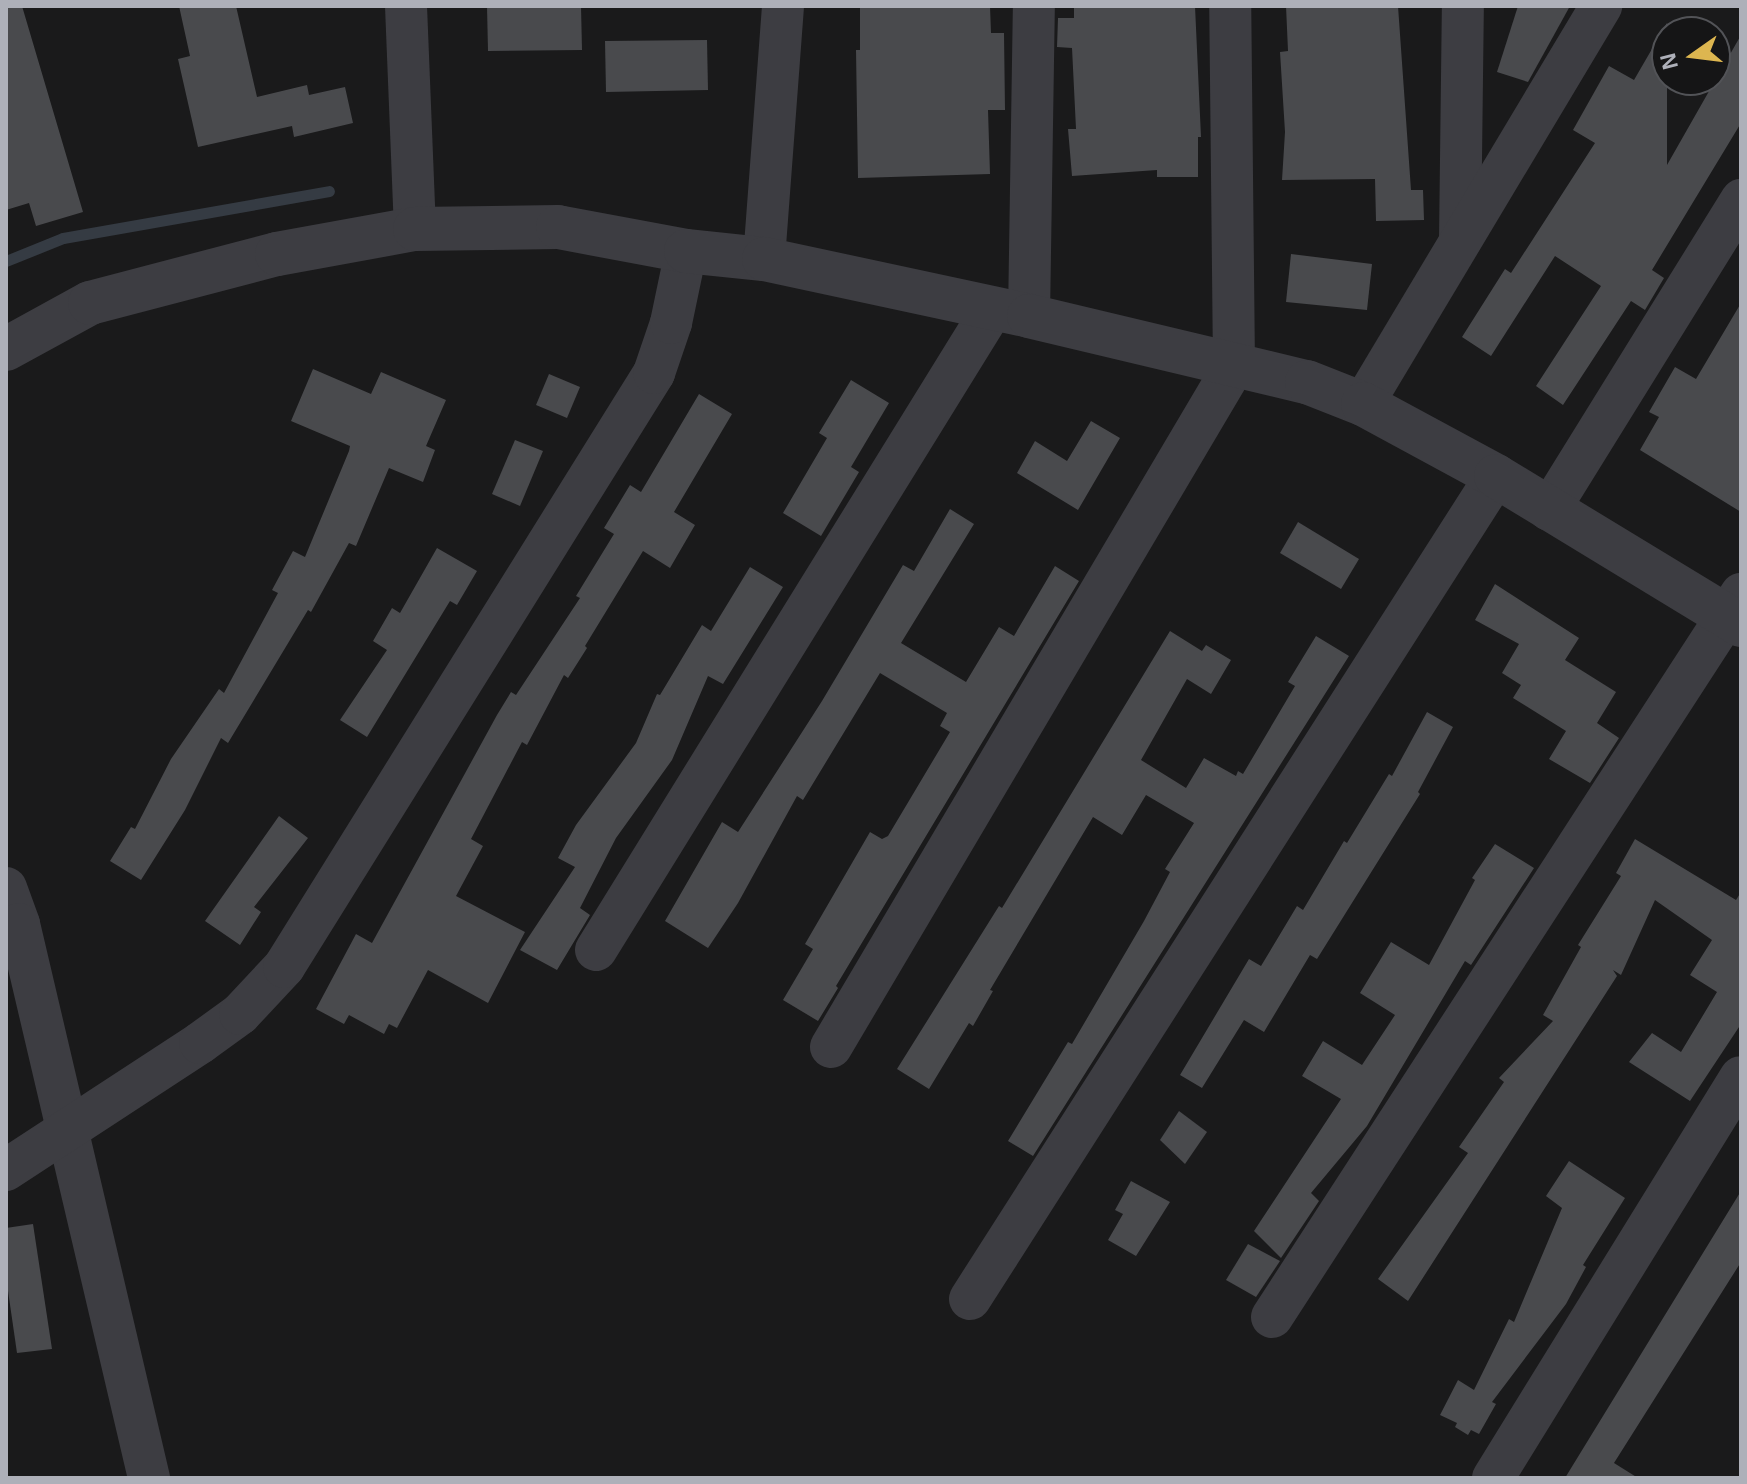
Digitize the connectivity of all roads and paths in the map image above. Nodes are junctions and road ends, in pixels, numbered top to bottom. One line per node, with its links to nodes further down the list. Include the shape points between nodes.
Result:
1 (406, 6): 8 (street)
2 (783, 6): 11 (street)
3 (1034, 6): 12 (street)
4 (1230, 6): 14 (street)
5 (1463, 6): 9 (street)
6 (1601, 6): 9 (street)
7 (1741, 200): 17 (street)
8 (415, 229): 10 (street, via 558,227); 13 (street, via 277,254 90,303)
9 (1460, 242): 15 (street)
10 (686, 251): 11 (street); 23 (street, via 654,373 284,967 240,1014)
11 (764, 259): 12 (street)
12 (1011, 312): 14 (street); 20 (street)
13 (6, 349)
14 (1234, 366): 15 (street, via 1307,382); 21 (street)
15 (1363, 404): 16 (street)
16 (1496, 476): 17 (street); 25 (street)
17 (1549, 510): 18 (street)
18 (1736, 612): 26 (street)
19 (6, 888): 23 (street, via 19,924)
20 (596, 950)
21 (831, 1047)
22 (1741, 1077): 28 (street)
23 (65, 1130): 24 (street); 27 (street)
24 (6, 1170)
25 (970, 1299)
26 (1272, 1317)
27 (149, 1478)
28 (1493, 1478)

